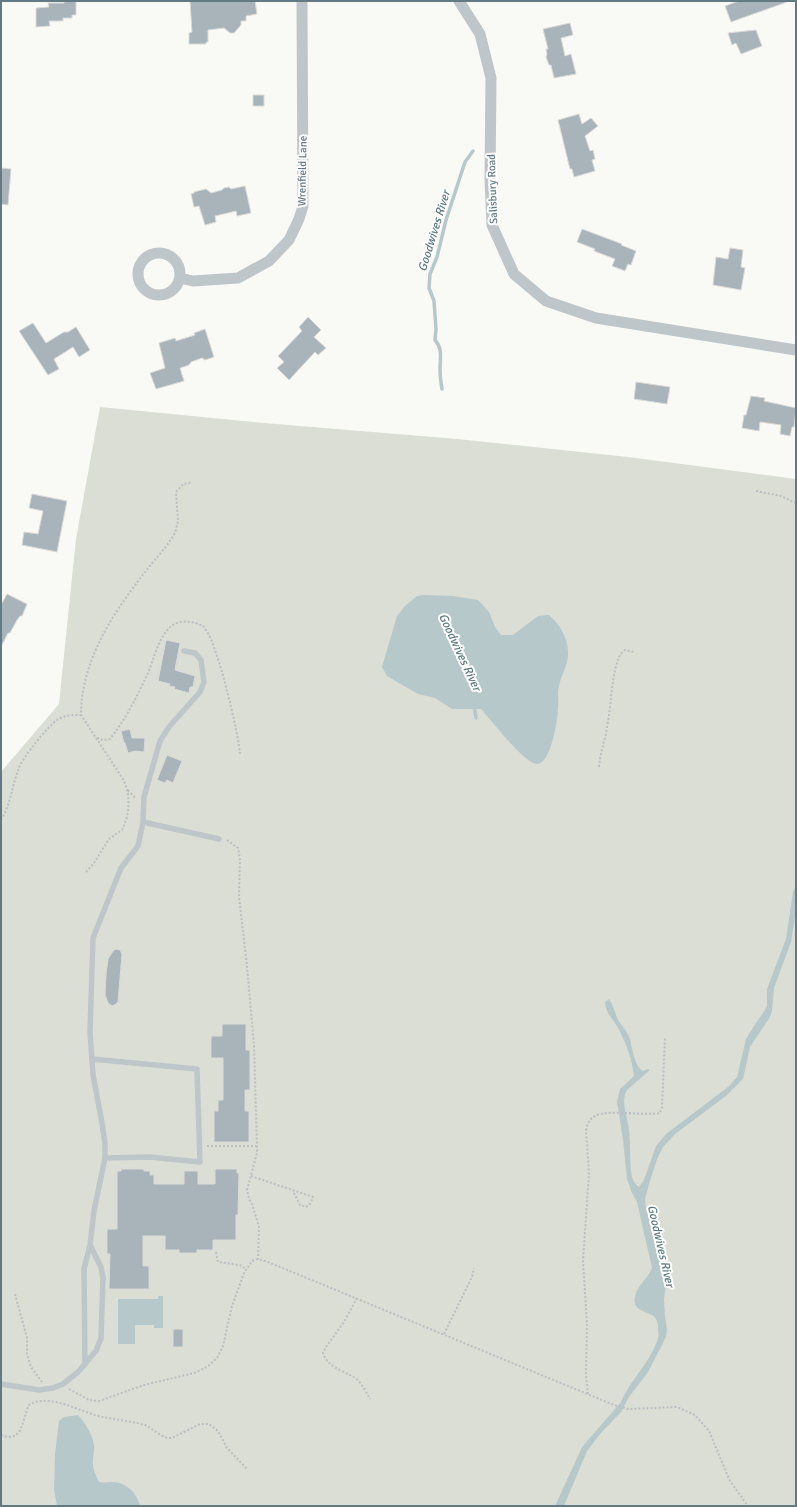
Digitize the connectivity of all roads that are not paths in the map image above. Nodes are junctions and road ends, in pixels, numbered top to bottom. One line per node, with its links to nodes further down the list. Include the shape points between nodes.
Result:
1 (302, 1): 3 (street, Wrenfield Lane, via 303,206 299,219 289,240 269,261 238,278 193,281)
2 (459, 1): 4 (street, Salisbury Road, via 480,34 491,78 492,225 514,274 546,301 596,318)
3 (180, 278)
4 (796, 350)
5 (184, 651): 6 (lane, via 195,654 201,660 204,682 200,692 169,726 160,741 144,797)
6 (143, 822): 7 (lane); 8 (lane, via 138,846 121,868 93,938 90,1032)
7 (219, 838)
8 (92, 1059): 9 (lane, via 104,1134); 9 (lane, via 197,1069 200,1162 149,1157)
9 (105, 1158): 10 (lane)
10 (90, 1245): 11 (lane, via 84,1269); 11 (lane, via 101,1267 103,1278 101,1338 96,1351)
11 (85, 1364): 12 (lane, via 63,1384 48,1388 39,1390)
12 (1, 1384)

